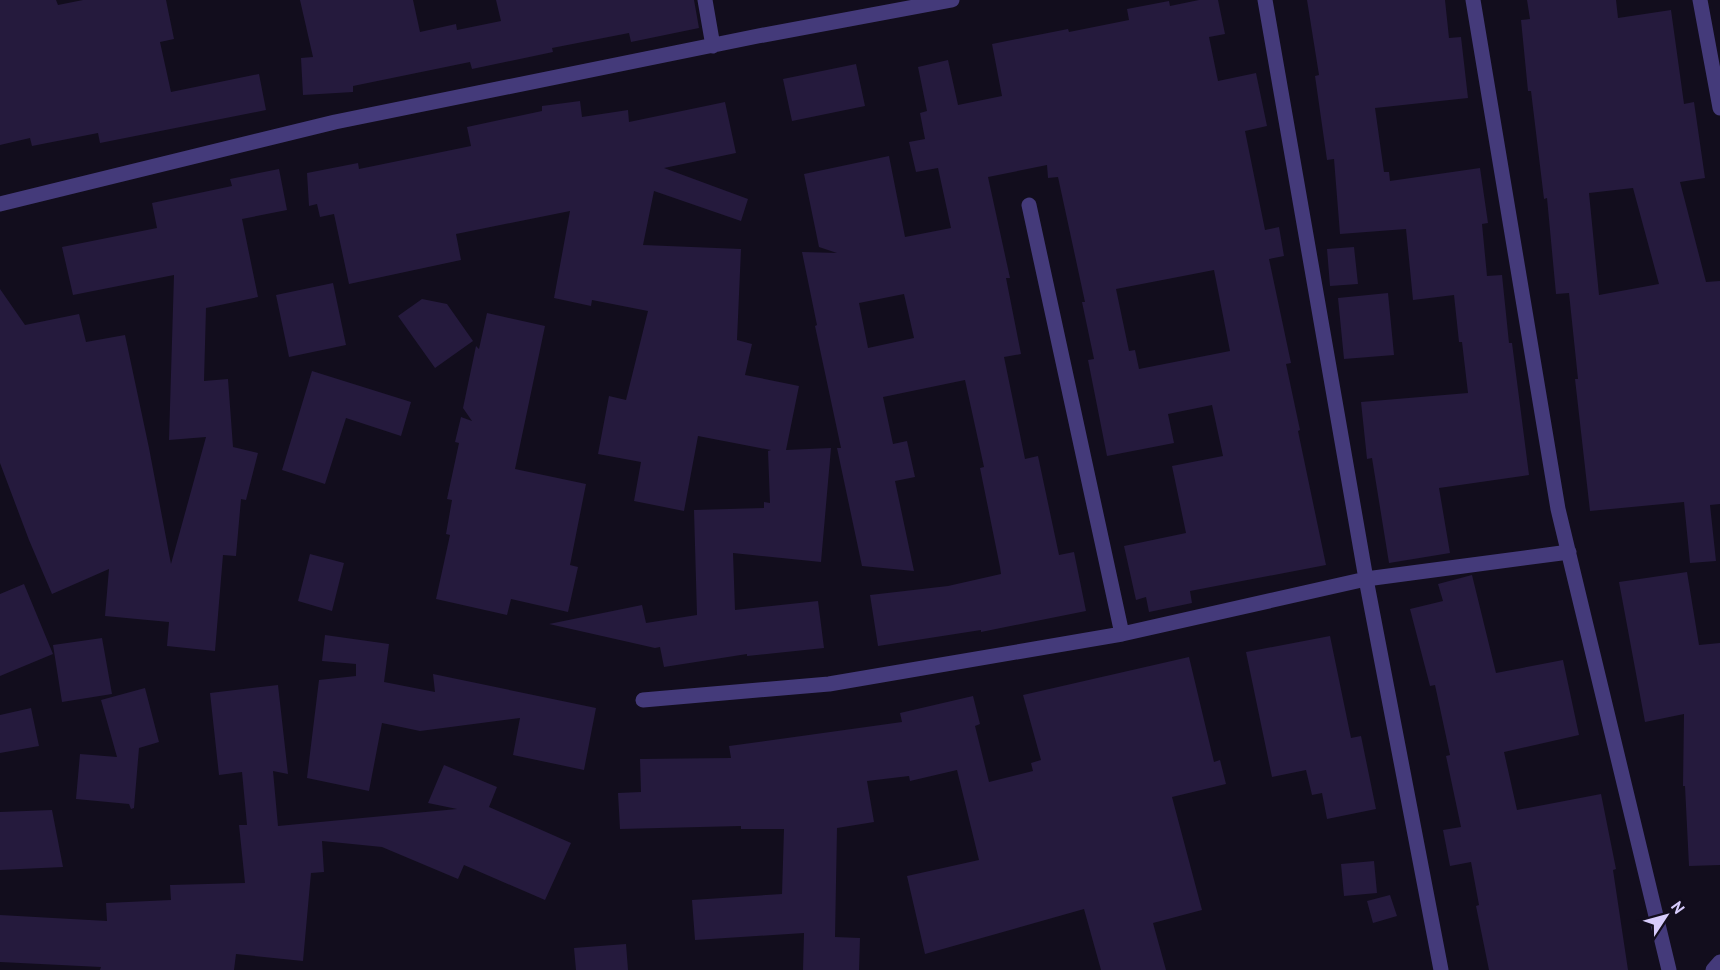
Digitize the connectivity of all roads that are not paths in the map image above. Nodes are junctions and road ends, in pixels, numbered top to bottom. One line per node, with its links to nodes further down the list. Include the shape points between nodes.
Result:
1 (705, 0): 6 (street)
2 (952, 0): 6 (street)
3 (1265, 0): 11 (street)
4 (1473, 0): 10 (street, via 1558,509)
5 (1700, 0): 7 (street)
6 (712, 46): 8 (street, via 335,122)
7 (1720, 108)
8 (0, 204)
9 (1029, 205): 12 (street)
10 (1569, 552): 11 (street); 16 (street)
11 (1366, 579): 12 (street); 15 (street)
12 (1122, 634): 13 (street, via 829,684)
13 (643, 699)
14 (1720, 962): 17 (street)
15 (1441, 970)
16 (1669, 970)
17 (1713, 970)

